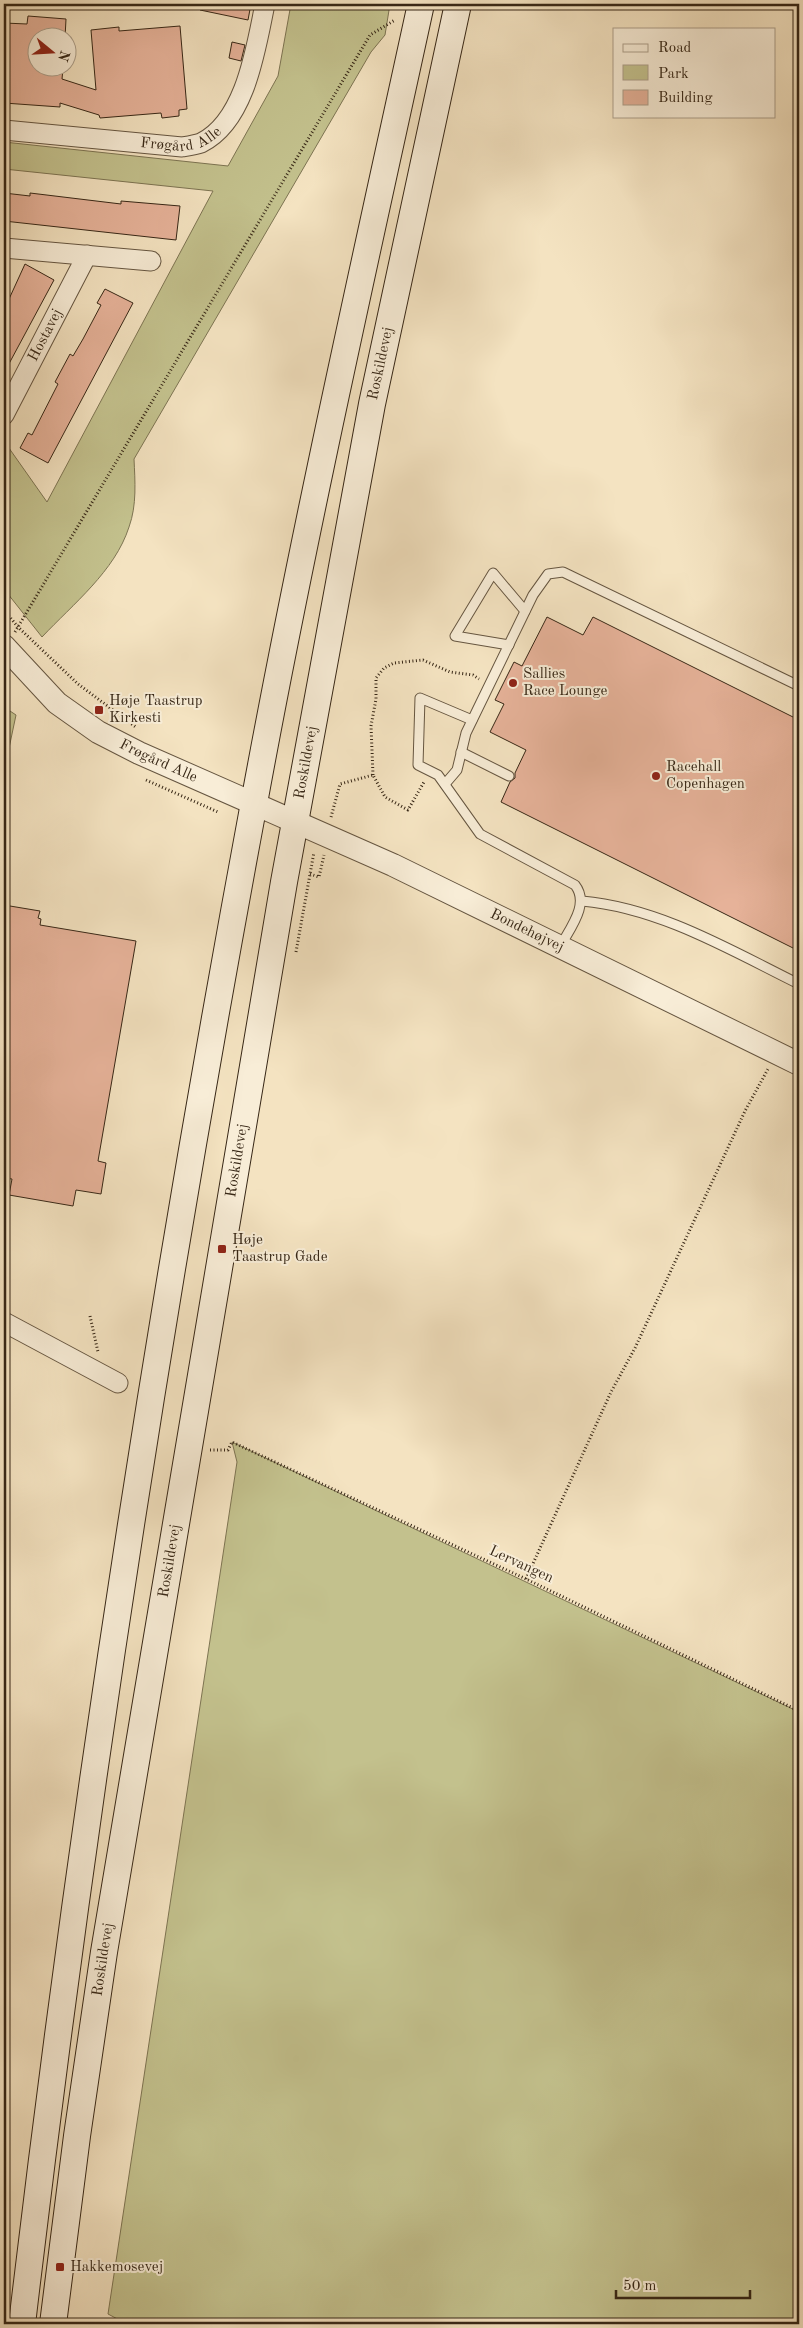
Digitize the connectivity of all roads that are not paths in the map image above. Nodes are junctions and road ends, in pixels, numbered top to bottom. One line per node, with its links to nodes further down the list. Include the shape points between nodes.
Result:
1 (265, 4): 4 (street, Frøgård Alle, via 250,75 238,102 217,131 200,143 182,147)
2 (458, 4): 18 (main road, Roskildevej, via 372,404)
3 (420, 8): 17 (main road, via 332,414)
4 (4, 130)
5 (4, 248): 6 (street)
6 (87, 256): 7 (street); 8 (street, Hostavej)
7 (151, 261)
8 (4, 415)
9 (525, 611): 10 (lane); 10 (lane, via 493,572 455,636); 12 (lane, via 548,574 562,572)
10 (509, 645): 13 (lane)
11 (4, 647): 17 (street, Frøgård Alle, via 57,703 98,732)
12 (799, 686)
13 (472, 720): 14 (lane); 16 (lane, via 420,698 418,765 438,775)
14 (461, 752): 15 (lane); 16 (lane, via 456,770)
15 (509, 776)
16 (445, 784): 19 (lane, via 480,834 570,880 579,890)
17 (254, 803): 18 (street, Bondehøjvej); 25 (main road, via 201,1094 132,1512 70,1945)
18 (306, 827): 20 (street, Bondehøjvej, via 393,865); 26 (main road, Roskildevej, via 104,1952)
19 (582, 901): 20 (lane); 21 (lane, via 667,920)
20 (560, 948): 22 (street, Bondehøjvej)
21 (799, 984)
22 (799, 1064)
23 (4, 1322): 24 (street)
24 (110, 1379)
25 (22, 2324)
26 (53, 2324)

